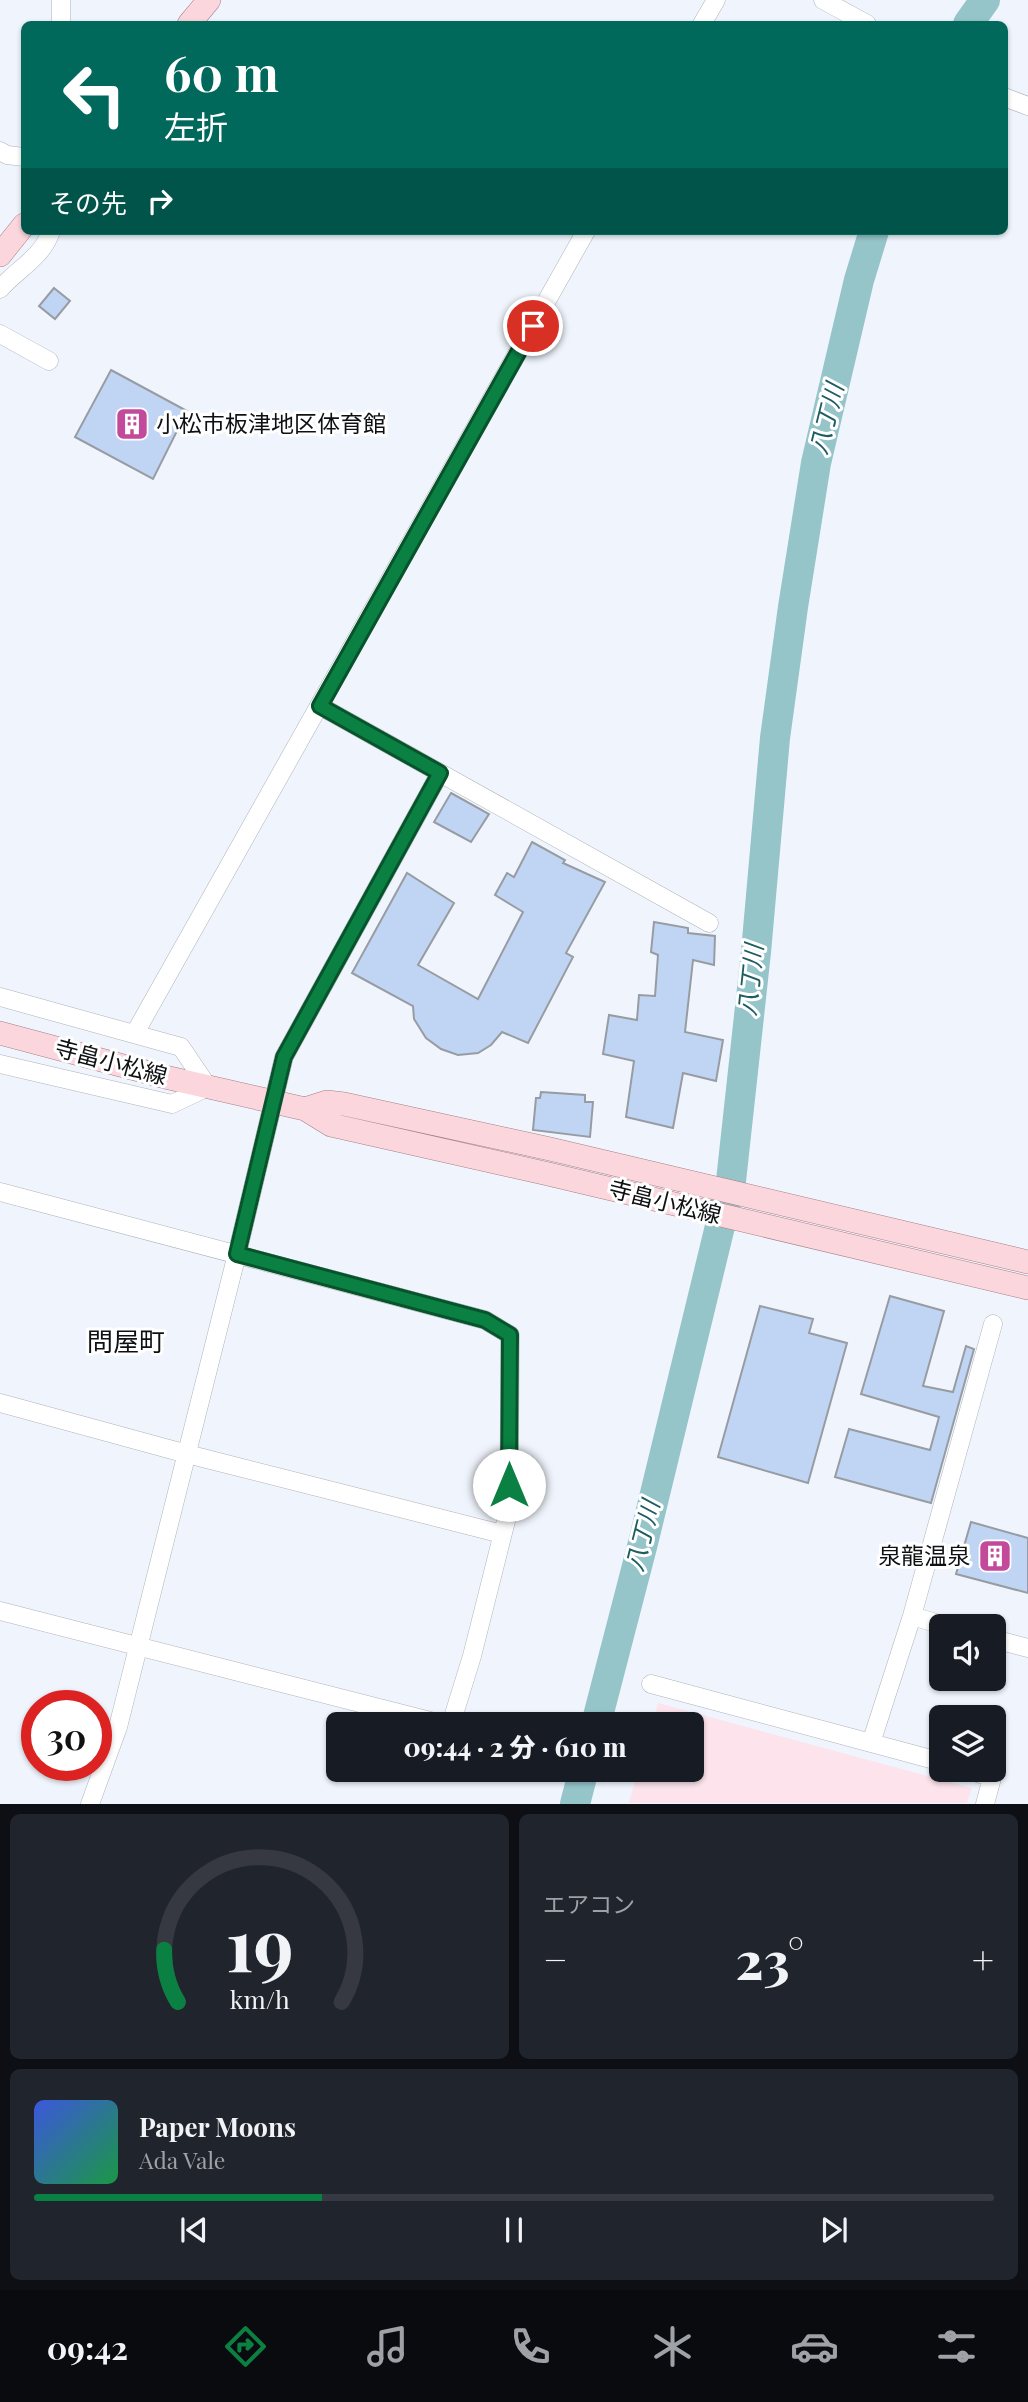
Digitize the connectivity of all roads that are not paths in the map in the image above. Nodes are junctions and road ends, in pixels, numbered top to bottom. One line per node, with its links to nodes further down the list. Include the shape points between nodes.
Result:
1 (61, 0): 4 (street)
2 (716, 0): 5 (street)
3 (822, 0): 6 (street)
4 (61, 21)
5 (704, 21)
6 (860, 21)
7 (1008, 98): 8 (street)
8 (1028, 106)
9 (0, 151): 10 (street)
10 (21, 157)
11 (21, 229): 14 (main road)
12 (50, 235): 15 (street, via 23,270)
13 (584, 235): 18 (street)
14 (0, 255)
15 (0, 289)
16 (0, 334): 17 (street)
17 (49, 361)
18 (320, 706): 19 (street); 22 (street)
19 (440, 773): 20 (street); 26 (street, via 284,1057)
20 (709, 923)
21 (0, 997): 22 (street)
22 (135, 1032): 25 (street, via 181,1047)
23 (0, 1033): 25 (main road, 寺畠小松線)
24 (0, 1064): 25 (street, via 172,1104)
25 (208, 1087): 26 (main road, 寺畠小松線)
26 (274, 1103): 27 (main road, 寺畠小松線); 29 (street)
27 (305, 1109): 30 (main road, 寺畠小松線, via 327,1102 344,1104); 31 (main road, 寺畠小松線, via 331,1125)
28 (0, 1192): 29 (street)
29 (237, 1254): 34 (street); 35 (street, via 485,1320 510,1335 509,1509)
30 (1028, 1262)
31 (1028, 1288)
32 (993, 1324): 37 (street)
33 (0, 1403): 34 (street)
34 (187, 1454): 35 (street); 40 (street)
35 (502, 1534): 44 (street)
36 (0, 1611): 40 (street)
37 (912, 1616): 38 (street); 45 (street)
38 (929, 1621)
39 (1006, 1642): 41 (street)
40 (136, 1647): 43 (street); 48 (street, via 118,1727)
41 (1028, 1648)
42 (651, 1684): 45 (street)
43 (394, 1712)
44 (455, 1712)
45 (871, 1743): 46 (street)
46 (929, 1759)
47 (991, 1782): 49 (street)
48 (90, 1804)
49 (985, 1804)

